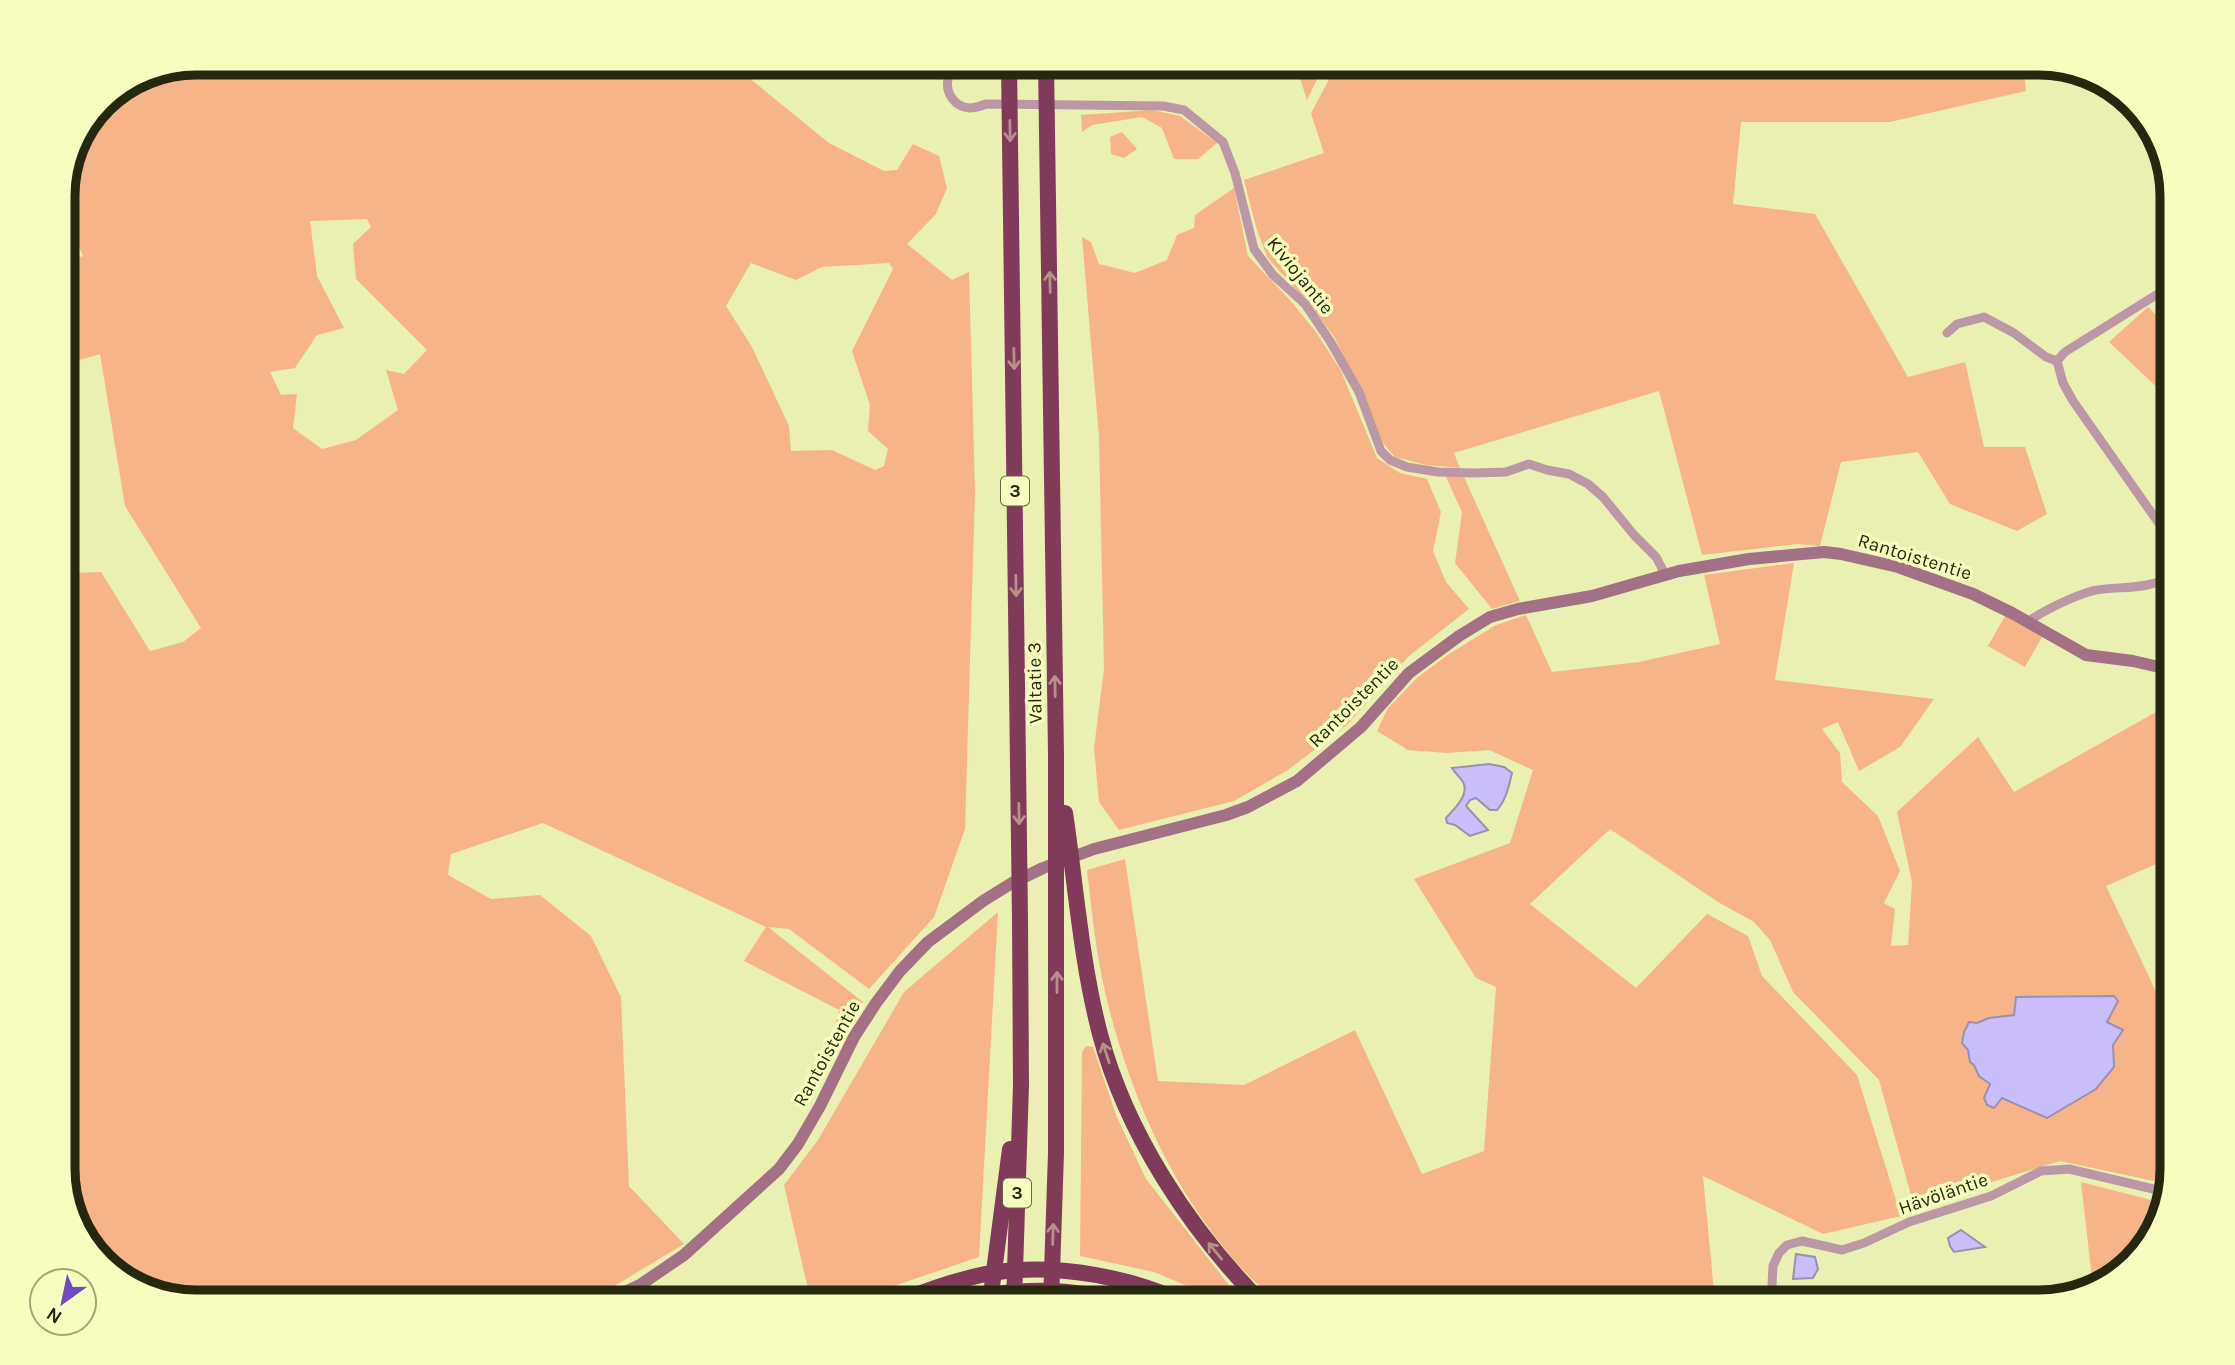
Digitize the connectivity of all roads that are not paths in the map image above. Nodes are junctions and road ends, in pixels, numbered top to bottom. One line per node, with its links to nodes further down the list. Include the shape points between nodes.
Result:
1 (949, 75): 8 (street, Kiviojantie, via 952,99 971,108 986,104 1184,110 1223,142 1254,249 1273,275 1305,304 1330,341 1359,392 1381,451 1390,460 1438,472 1506,472 1529,464 1569,474 1603,497 1656,557)
2 (1009, 75): 13 (highway, Valtatie 3 / 3, one-way to 13)
3 (1046, 75): 12 (highway, Valtatie 3 / 3, one-way to 3)
4 (2159, 293): 6 (street)
5 (1947, 333): 6 (street, via 1957,324 1984,317)
6 (2057, 360): 7 (street, via 2073,401)
7 (2159, 524)
8 (1665, 574): 10 (street, Rantoistentie, via 1810,552 1841,554 1922,575); 15 (street, Rantoistentie, via 1592,596 1490,617 1409,673 1361,726 1297,781 1226,815 1094,849 1033,873 984,901 929,942 900,971 854,1037 820,1105 779,1168 684,1255)
9 (2159, 582): 10 (street, via 2093,591 2040,612)
10 (2028, 622): 11 (street, Rantoistentie, via 2086,654)
11 (2159, 667)
12 (1056, 754): 19 (highway, Valtatie 3 / 3, one-way to 12); 21 (highway, one-way to 12, via 1184,1209 1117,1085 1088,979)
13 (1021, 1085): 17 (highway); 18 (highway, Valtatie 3 / 3)
14 (2158, 1190): 22 (street, Hävöläntie, via 2069,1169 2041,1171 1991,1196 1842,1250 1802,1241 1787,1245 1773,1266)
15 (629, 1290)
16 (933, 1290): 20 (highway, via 1006,1271 1069,1271)
17 (992, 1290)
18 (1014, 1290)
19 (1051, 1290)
20 (1149, 1290)
21 (1250, 1290)
22 (1774, 1290)

